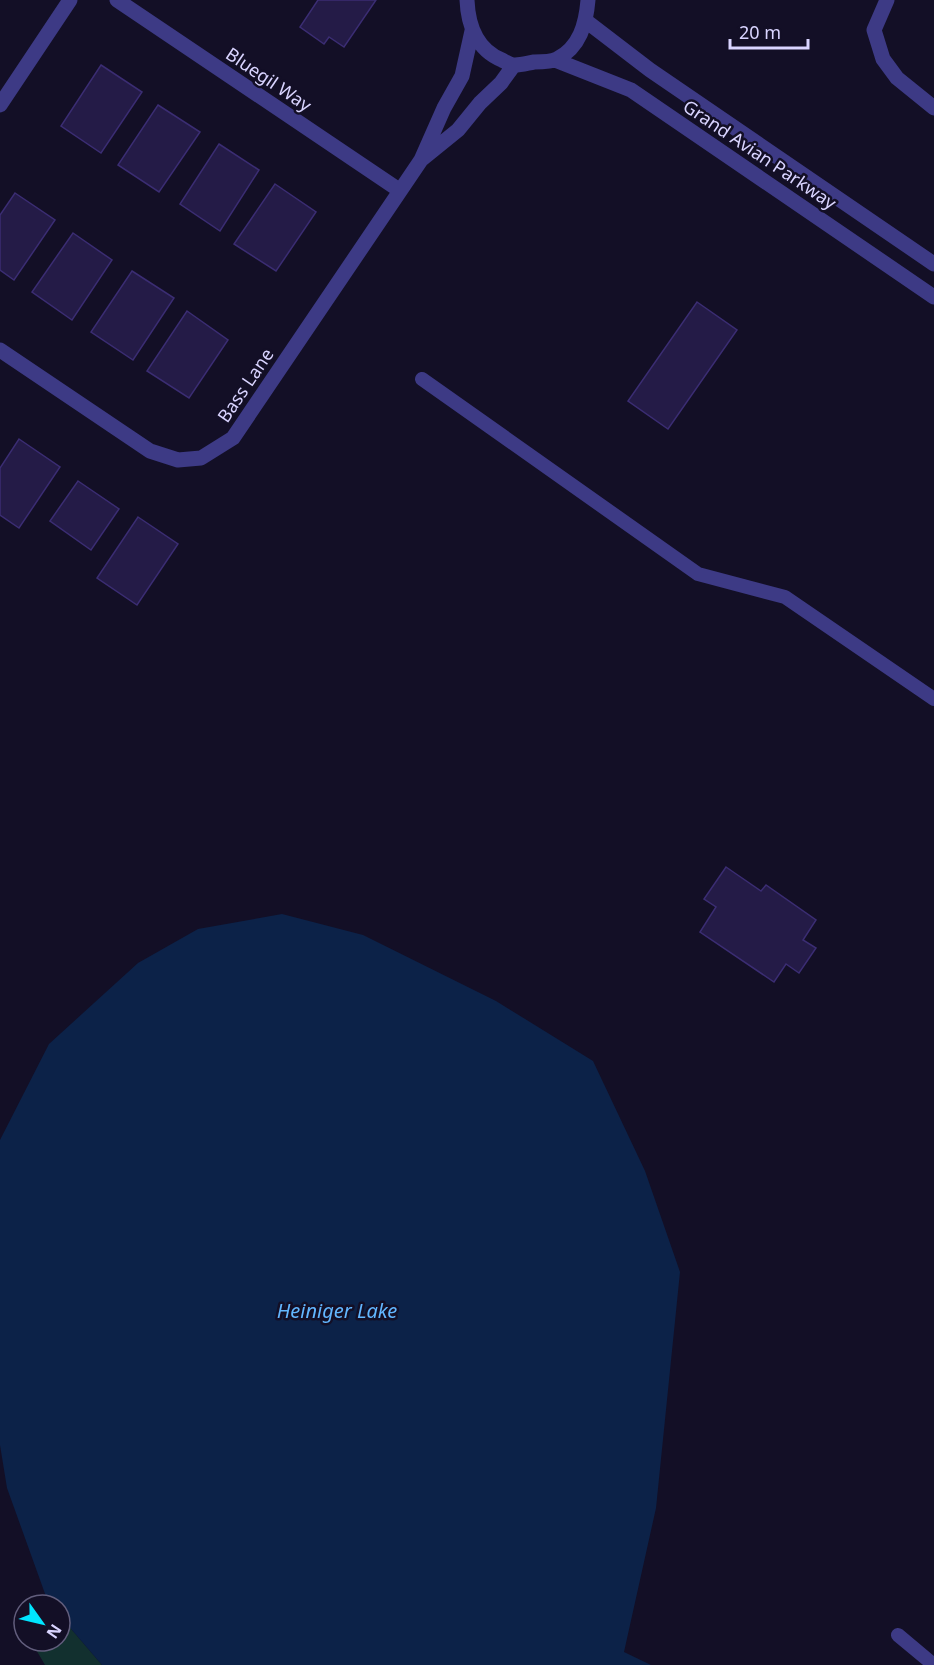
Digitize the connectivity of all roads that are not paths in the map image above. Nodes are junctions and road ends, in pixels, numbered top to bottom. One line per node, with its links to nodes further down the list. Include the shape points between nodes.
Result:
1 (70, 0): 10 (street)
2 (117, 0): 13 (street, Bluegil Way)
3 (467, 0): 7 (street)
4 (588, 0): 6 (street)
5 (887, 0): 11 (street, via 874,30 884,59 897,78)
6 (586, 21): 8 (street, via 580,37); 14 (street, Grand Avian Parkway, via 650,70)
7 (472, 30): 9 (street, via 482,46); 12 (street, via 462,76)
8 (555, 60): 9 (street); 15 (street, Grand Avian Parkway, via 631,90)
9 (514, 65): 12 (street, via 458,130)
10 (0, 105)
11 (934, 108)
12 (421, 160): 13 (street, Bass Lane)
13 (399, 190): 16 (street, Bass Lane, via 233,438 201,458 178,460 150,451)
14 (934, 264)
15 (934, 297)
16 (0, 350)
17 (422, 379): 18 (lane, via 698,574 785,597)
18 (934, 699)
19 (898, 1635): 20 (lane)
20 (934, 1665)

